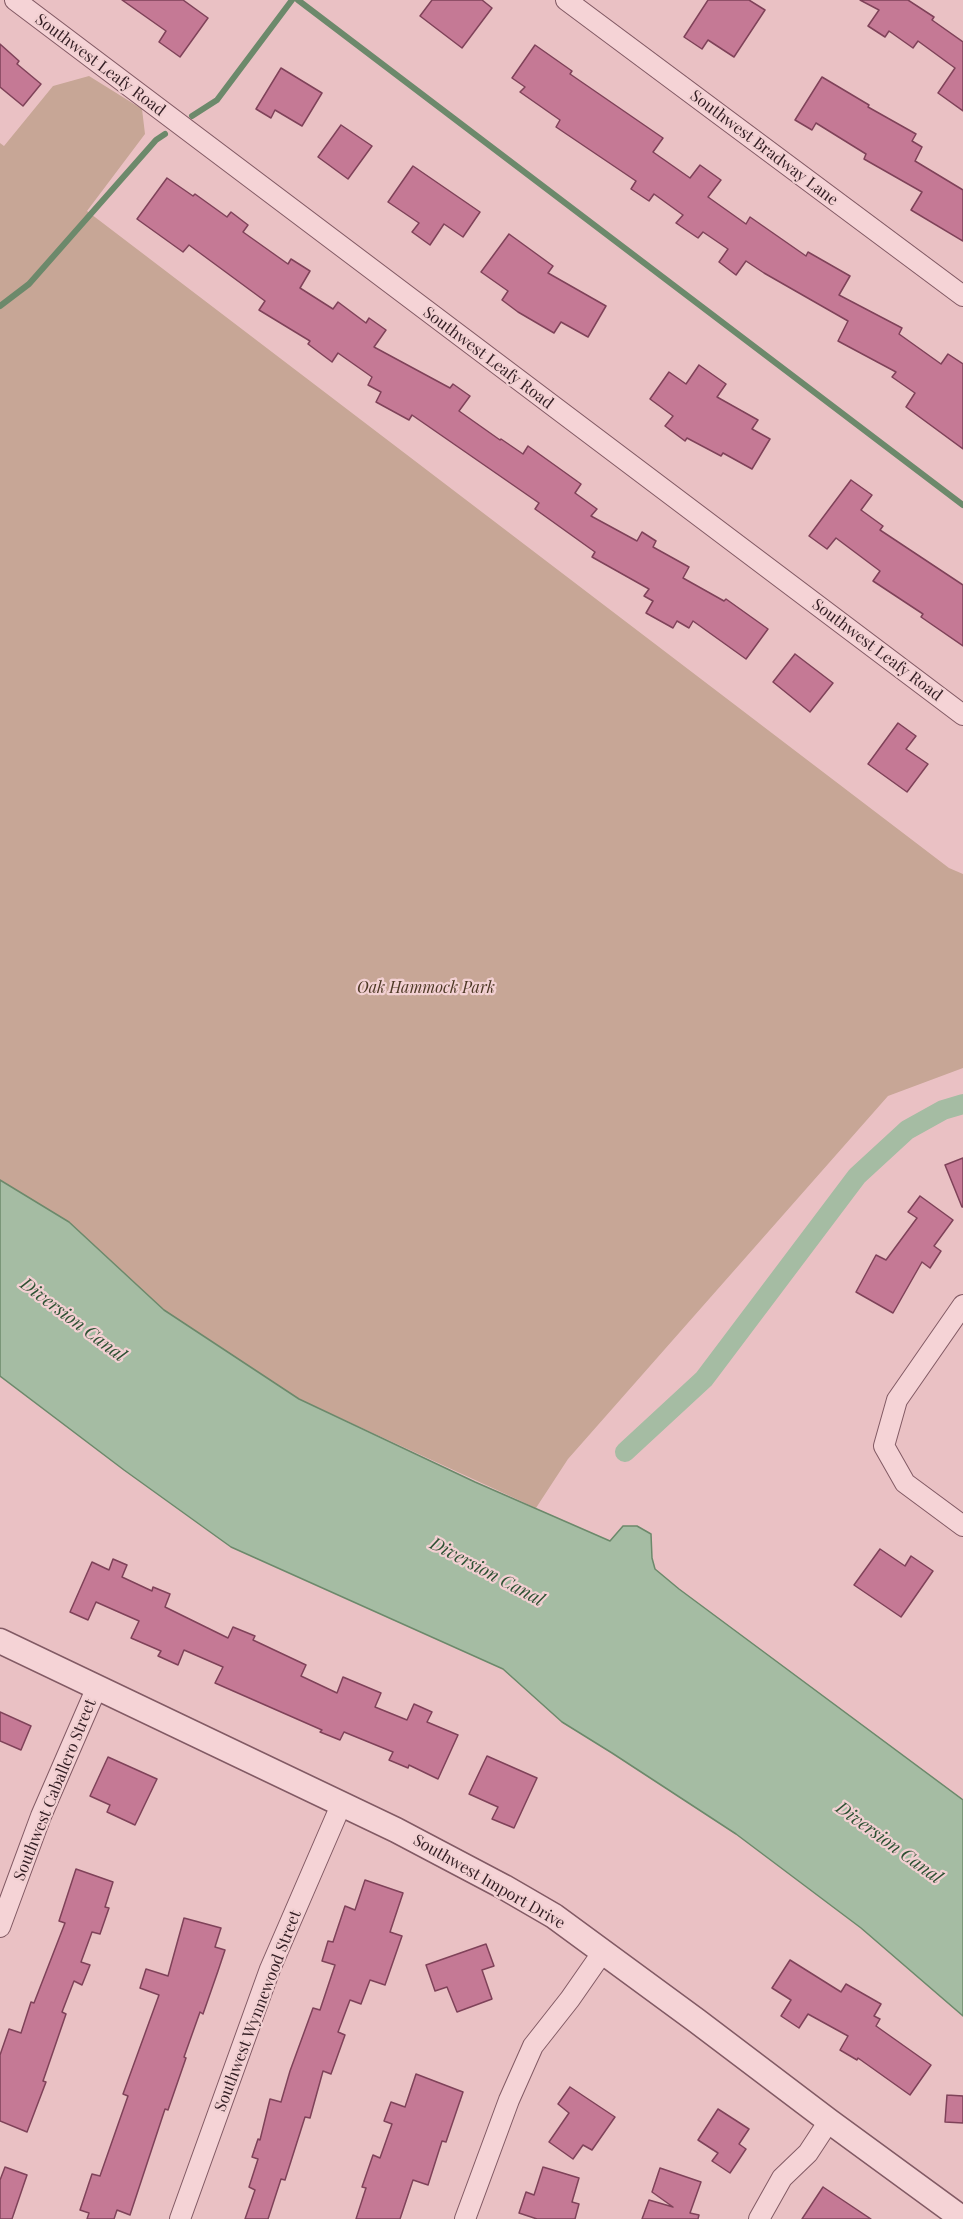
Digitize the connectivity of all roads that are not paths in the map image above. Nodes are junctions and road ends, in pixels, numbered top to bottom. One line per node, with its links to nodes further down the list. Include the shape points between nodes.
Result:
1 (15, 0): 4 (street, Southwest Leafy Road)
2 (566, 0): 3 (street, Southwest Bradway Lane)
3 (963, 296)
4 (963, 715)
5 (963, 1305): 6 (street, via 897,1400 884,1446 905,1483)
6 (963, 1526)
7 (0, 1641): 8 (street, Southwest Import Drive)
8 (97, 1687): 9 (street, Southwest Import Drive); 10 (street, Southwest Caballero Street, via 41,1816)
9 (341, 1805): 11 (street, Southwest Import Drive, via 504,1887 554,1917); 14 (street, Southwest Wynnewood Street, via 270,1969)
10 (0, 1927)
11 (602, 1953): 12 (street, Southwest Import Drive); 15 (street, via 532,2046)
12 (829, 2121): 13 (street, Southwest Import Drive); 16 (street, via 808,2153 782,2178)
13 (963, 2218)
14 (180, 2219)
15 (465, 2219)
16 (759, 2219)

